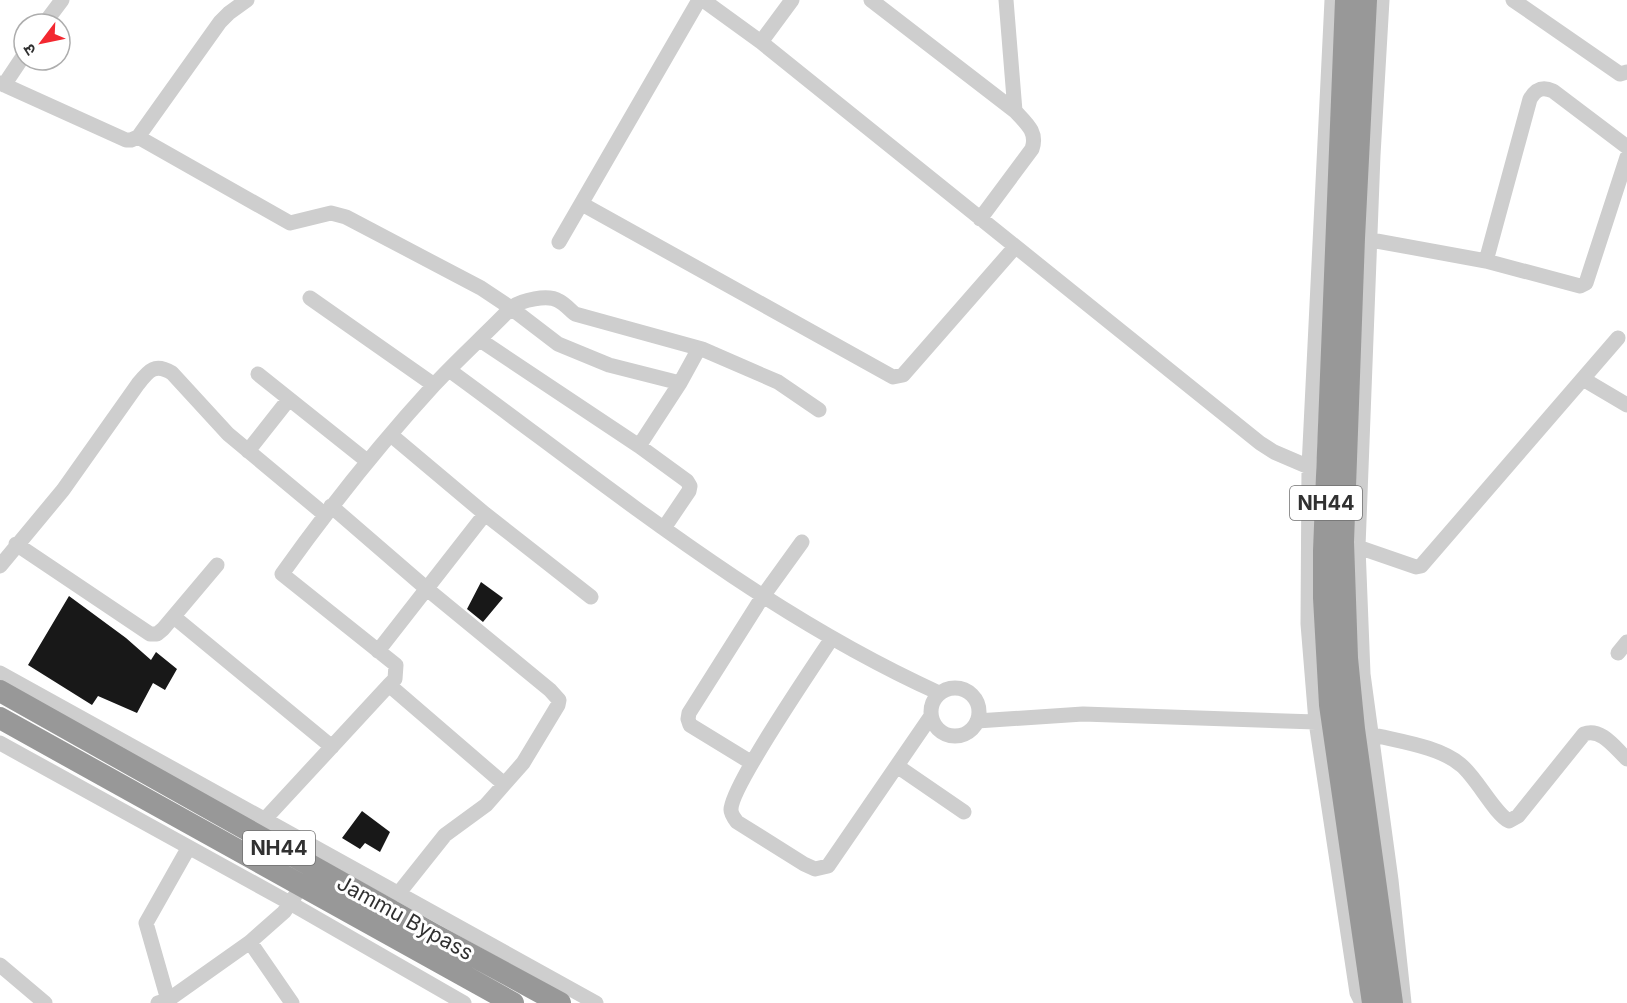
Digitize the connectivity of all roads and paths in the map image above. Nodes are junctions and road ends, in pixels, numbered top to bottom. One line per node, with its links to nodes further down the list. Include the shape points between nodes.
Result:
1 (247, 0): 16 (street, via 220,22)
2 (701, 0): 11 (street); 19 (street)
3 (792, 0): 11 (street)
4 (871, 0): 15 (street)
5 (1006, 0): 15 (street)
6 (1332, 0): 42 (street)
7 (1346, 0): 81 (highway, NH44, via 1324,598 1330,705)
8 (1366, 0): 83 (highway, NH44, via 1343,554 1354,729)
9 (1382, 0): 21 (street)
10 (1513, 0): 13 (street, via 1620,74)
11 (761, 42): 20 (street)
12 (12, 71): 14 (street)
13 (1627, 72)
14 (2, 84): 16 (street, via 126,140)
15 (1016, 111): 20 (street, via 1030,126 1035,141)
16 (138, 137): 26 (street, via 290,223 331,213 346,217 481,288)
17 (1627, 147): 24 (street, via 1553,91 1546,88 1534,92)
18 (1627, 157): 24 (street, via 1586,283 1580,286)
19 (582, 204): 22 (street); 23 (street, via 893,377 903,375)
20 (980, 219): 23 (street)
21 (1371, 240): 24 (street); 48 (street)
22 (559, 242)
23 (1015, 248): 42 (street, via 1260,443)
24 (1486, 261)
25 (310, 298): 34 (street)
26 (511, 308): 28 (street); 29 (street, via 521,302 558,300 575,314); 33 (street, via 558,344 609,364)
27 (1618, 338): 32 (street)
28 (480, 340): 30 (street); 39 (street)
29 (702, 349): 33 (street); 37 (street, via 770,378)
30 (449, 370): 34 (street); 45 (street)
31 (258, 374): 35 (street)
32 (1583, 379): 36 (street); 48 (street, via 1421,566)
33 (680, 383): 39 (street)
34 (434, 385): 38 (street)
35 (289, 399): 40 (street); 41 (street)
36 (1627, 405)
37 (819, 410)
38 (391, 435): 41 (street); 44 (street)
39 (639, 446): 45 (street, via 690,486)
40 (248, 451): 43 (street); 47 (street, via 172,374 164,368 154,368 138,384 63,490)
41 (367, 461): 43 (street)
42 (1310, 466): 64 (street, via 1308,624)
43 (328, 510): 51 (street); 56 (street, via 282,574)
44 (485, 514): 51 (street); 53 (street)
45 (664, 528): 52 (street)
46 (802, 542): 52 (street)
47 (16, 544): 50 (street); 54 (street, via 150,634 163,629)
48 (1358, 547): 65 (street, via 1363,674)
49 (217, 565): 54 (street)
50 (0, 566)
51 (427, 589): 56 (street); 73 (street, via 559,700 523,763)
52 (763, 596): 55 (street); 70 (street, via 688,713 690,725)
53 (591, 597)
54 (174, 616): 67 (street)
55 (832, 638): 60 (street); 70 (street)
56 (378, 651): 58 (street, via 396,665 394,679)
57 (0, 673): 75 (street)
58 (388, 685): 67 (street); 73 (street)
59 (0, 691): 88 (highway, Jammu Bypass / NH44)
60 (939, 693): 61 (street); 63 (street, via 954,687 969,692 978,705)
61 (931, 716): 63 (street, via 938,729 952,736 967,733); 71 (street)
62 (0, 718): 78 (highway, Jammu Bypass / NH44)
63 (977, 721): 64 (street, via 1083,714)
64 (1316, 722): 81 (street)
65 (1370, 734): 69 (street, via 1448,756 1461,764 1509,820 1518,816 1584,734 1598,733); 83 (street, via 1391,880)
66 (0, 743): 72 (street)
67 (332, 747): 75 (street)
68 (0, 755): 72 (street)
69 (1627, 759)
70 (752, 763): 71 (street, via 732,802 733,817 814,869 828,866)
71 (897, 766): 74 (street)
72 (63, 784): 76 (street); 78 (street)
73 (504, 784): 77 (street, via 486,806 445,835)
74 (964, 812)
75 (265, 819): 77 (street)
76 (185, 854): 78 (street); 82 (street, via 146,923)
77 (398, 894): 89 (street)
78 (292, 901): 79 (street); 86 (street); 87 (highway, Jammu Bypass / NH44)
79 (250, 942): 82 (street); 85 (street)
80 (0, 965): 84 (street)
81 (1362, 1000)
82 (163, 1002)
83 (1401, 1002)
84 (45, 1003)
85 (292, 1003)
86 (464, 1003)
87 (513, 1003)
88 (560, 1003)
89 (596, 1003)

